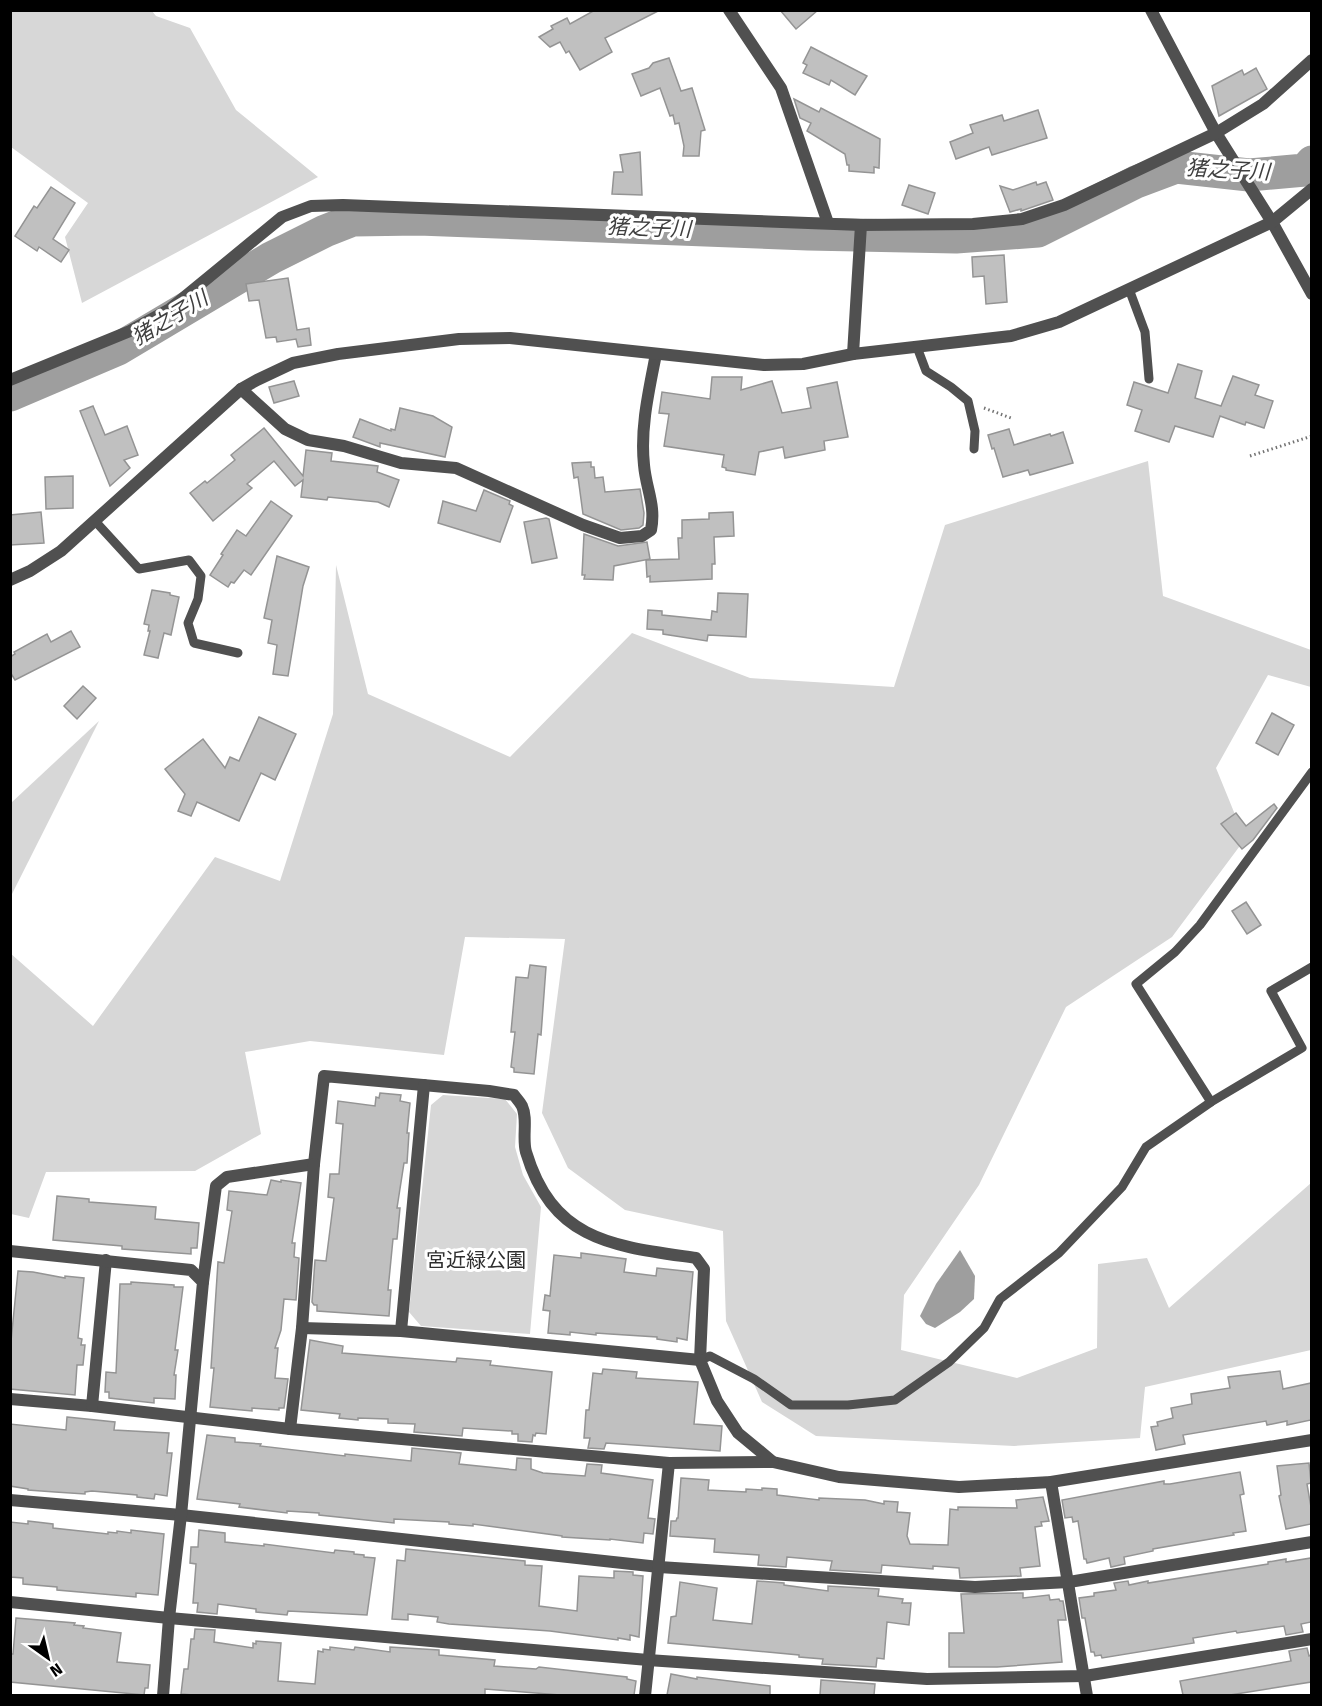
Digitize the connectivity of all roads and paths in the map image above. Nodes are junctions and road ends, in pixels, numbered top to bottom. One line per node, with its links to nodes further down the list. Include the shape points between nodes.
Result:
1 (729, 10): 7 (street, via 781,88)
2 (1151, 10): 4 (street)
3 (1311, 60): 4 (street, via 1263,104)
4 (1216, 133): 6 (street); 8 (street, via 1064,205 1022,219 973,225)
5 (1311, 189): 6 (street)
6 (1272, 222): 9 (street); 10 (street)
7 (828, 223): 8 (street); 15 (street, via 311,206 282,217 170,309 130,331)
8 (861, 228): 13 (street)
9 (1129, 289): 11 (street, via 1059,322 1011,336); 14 (lane, via 1145,332)
10 (1311, 294)
11 (917, 347): 13 (street); 17 (lane, via 926,371)
12 (656, 354): 13 (street, via 764,365 803,364); 16 (street, via 510,338 459,339 293,363); 16 (street, via 644,419 644,466 654,515 651,530 642,536 620,538 456,468 401,463 308,440 285,429)
13 (853, 354)
14 (1149, 379)
15 (10, 380)
16 (241, 389): 22 (street)
17 (968, 401): 18 (path); 20 (lane, via 975,431)
18 (1011, 417)
19 (1311, 436): 21 (path)
20 (974, 449)
21 (1250, 456)
22 (95, 521): 23 (street, via 61,551); 24 (lane, via 139,569 189,560 201,576 198,599 188,623 194,643)
23 (10, 580)
24 (238, 653)
25 (1311, 772): 28 (lane, via 1200,925 1136,984)
26 (1311, 967): 28 (lane, via 1271,991 1302,1048)
27 (424, 1085): 29 (street, via 324,1076); 34 (street); 35 (street, via 514,1095 522,1107 525,1149 538,1183 561,1215 593,1237 696,1258 704,1269)
28 (1211, 1102): 35 (lane, via 1146,1147 1122,1187 1059,1253 1000,1299 984,1328 949,1362 894,1400 791,1405 754,1379 710,1356)
29 (314, 1164): 32 (street, via 227,1176 216,1186); 33 (street)
30 (10, 1251): 31 (street)
31 (106, 1260): 32 (street, via 191,1270); 37 (street)
32 (203, 1282): 38 (street)
33 (302, 1328): 34 (street); 39 (street)
34 (401, 1331): 35 (street)
35 (700, 1360): 41 (street, via 717,1401 738,1433)
36 (10, 1399): 37 (street)
37 (92, 1406): 38 (street)
38 (190, 1418): 39 (street); 45 (street)
39 (290, 1429): 42 (street)
40 (1311, 1440): 43 (street)
41 (773, 1462): 42 (street); 43 (street, via 839,1477 959,1487)
42 (669, 1463): 47 (street)
43 (1050, 1482): 48 (street)
44 (10, 1500): 45 (street)
45 (181, 1515): 47 (street); 50 (street)
46 (1311, 1542): 48 (street)
47 (659, 1567): 48 (street, via 975,1587); 52 (street)
48 (1069, 1582): 53 (street)
49 (10, 1602): 50 (street)
50 (169, 1618): 52 (street); 54 (street)
51 (1311, 1640): 53 (street)
52 (648, 1660): 53 (street, via 927,1679); 55 (street)
53 (1085, 1676): 56 (street)
54 (163, 1695)
55 (645, 1695)
56 (1087, 1695)

